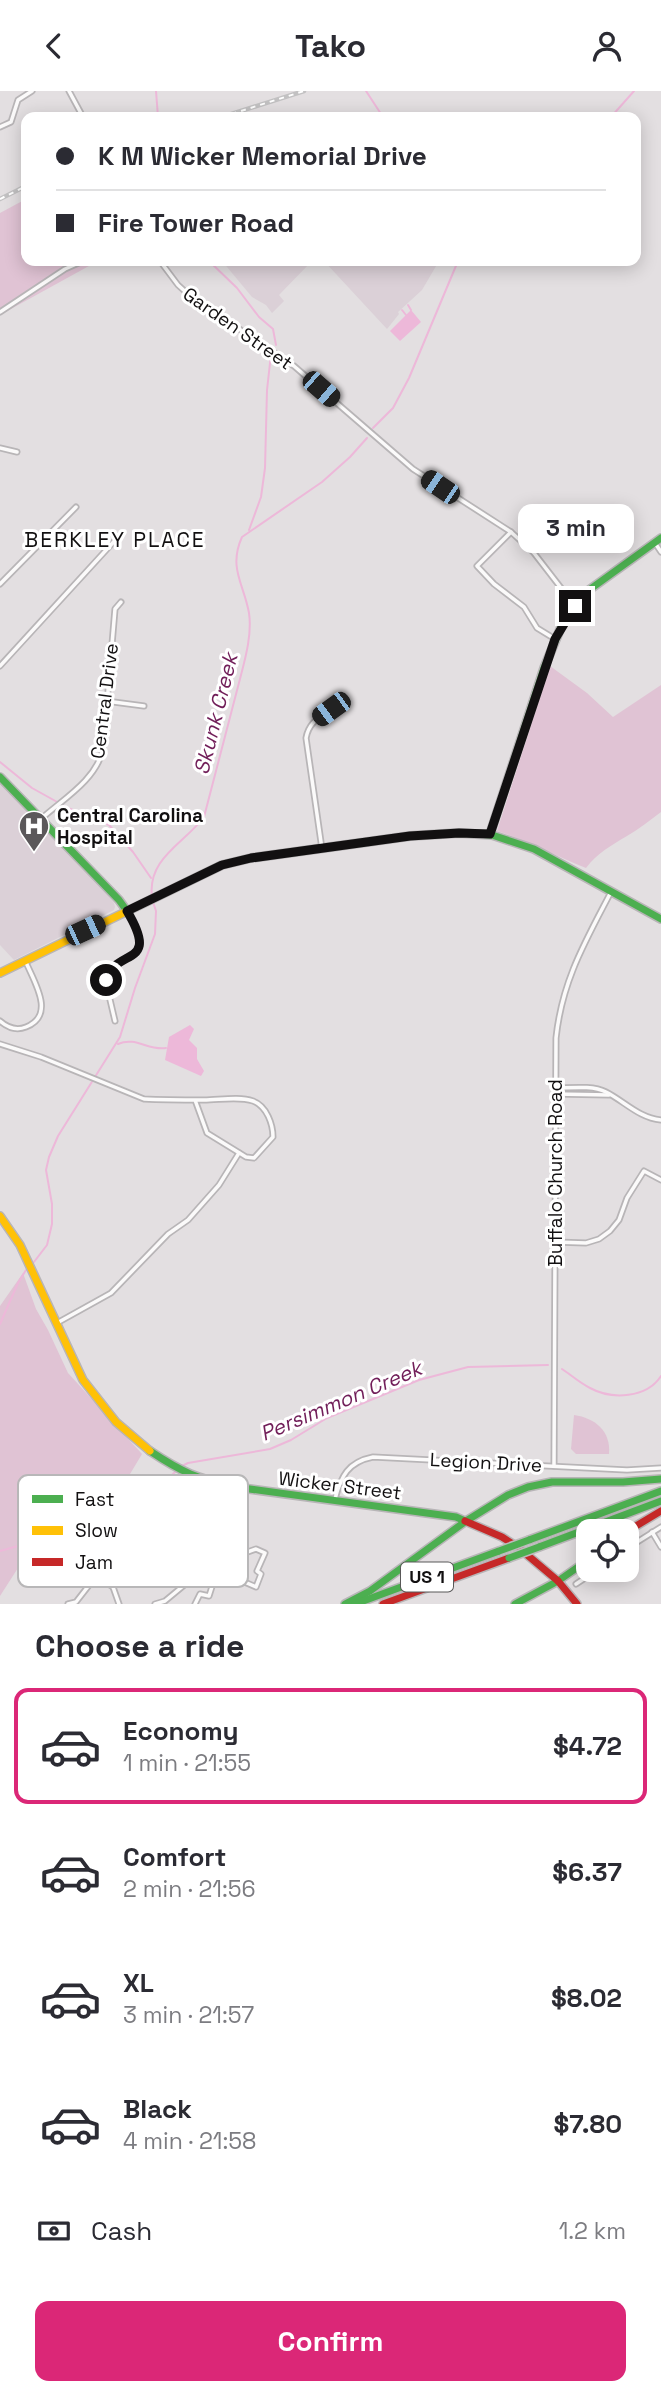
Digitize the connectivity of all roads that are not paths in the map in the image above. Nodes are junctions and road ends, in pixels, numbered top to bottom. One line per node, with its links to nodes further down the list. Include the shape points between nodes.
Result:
1 (32, 91): 4 (street, via 18,100 11,122)
2 (69, 91): 3 (street)
3 (80, 112)
4 (0, 127)
5 (72, 266): 7 (street)
6 (164, 266): 11 (street, Garden Street, via 189,295 294,366 398,458)
7 (0, 312)
8 (0, 448): 9 (street)
9 (17, 452)
10 (76, 507): 15 (street)
11 (511, 532): 17 (street, Garden Street, via 534,553); 18 (street, via 477,566 524,607 537,628)
12 (119, 536): 19 (street)
13 (658, 540): 14 (street); 17 (main road, via 589,590)
14 (661, 552)
15 (0, 584)
16 (121, 602): 20 (street, Central Drive, via 114,609)
17 (575, 606): 18 (main road)
18 (555, 639): 25 (main road)
19 (0, 666)
20 (106, 701): 21 (street); 24 (street, Central Drive, via 103,750 97,767)
21 (144, 706)
22 (331, 709): 26 (street, via 308,727 306,738)
23 (0, 777): 24 (main road)
24 (41, 819): 28 (main road)
25 (490, 834): 26 (main road, via 410,836); 27 (main road, via 534,849)
26 (322, 849): 28 (main road, via 222,865)
27 (611, 892): 29 (main road); 35 (street, Buffalo Church Road, via 565,991 557,1028)
28 (127, 911): 30 (main road); 33 (street, via 140,939 135,953 108,974)
29 (661, 919)
30 (25, 960): 31 (main road); 32 (street, via 42,997 40,1015 19,1029)
31 (0, 973)
32 (0, 1021)
33 (115, 1021)
34 (0, 1044): 36 (street, via 133,1097)
35 (555, 1091): 37 (street, via 593,1089); 41 (street, Buffalo Church Road)
36 (195, 1100): 38 (street, via 207,1133); 38 (street, via 230,1098 262,1107 273,1137 254,1158)
37 (661, 1120)
38 (239, 1153): 42 (street, via 188,1220 168,1234 111,1293)
39 (661, 1180): 41 (street, via 644,1171 619,1220 599,1239 580,1244)
40 (0, 1216): 42 (main road, Wicker Street, via 20,1245)
41 (555, 1242): 43 (street, Buffalo Church Road)
42 (56, 1324): 45 (main road, Wicker Street, via 83,1380 116,1422 149,1451)
43 (554, 1466): 44 (street, Legion Drive); 49 (street, Legion Drive, via 373,1457 349,1467)
44 (661, 1468)
45 (190, 1475)
46 (661, 1479): 52 (main road, via 552,1482 528,1487)
47 (248, 1488): 49 (main road, Wicker Street)
48 (661, 1491): 76 (main road, US 1, bridge)
49 (335, 1499): 52 (main road, Wicker Street, via 443,1513)
50 (661, 1501): 77 (main road, US 1, bridge)
51 (661, 1511): 53 (main road)
52 (467, 1521): 60 (main road, Wicker Street, via 519,1548); 75 (main road)
53 (639, 1524)
54 (661, 1527): 55 (street)
55 (652, 1532): 56 (street); 57 (street)
56 (639, 1540)
57 (661, 1547)
58 (248, 1552): 62 (street, via 265,1553 256,1587)
59 (576, 1568): 60 (main road)
60 (558, 1581): 78 (main road); 79 (main road, Wicker Street)
61 (579, 1582): 63 (street)
62 (248, 1584)
63 (576, 1584)
64 (85, 1587): 69 (street)
65 (113, 1587): 71 (street)
66 (182, 1587): 68 (street)
67 (212, 1587): 74 (street, via 209,1596 200,1594)
68 (165, 1601): 72 (street); 73 (street)
69 (76, 1603): 70 (street)
70 (68, 1604)
71 (119, 1604)
72 (155, 1604)
73 (171, 1604)
74 (195, 1604)
75 (345, 1604)
76 (355, 1604)
77 (383, 1604)
78 (515, 1604)
79 (576, 1604)

